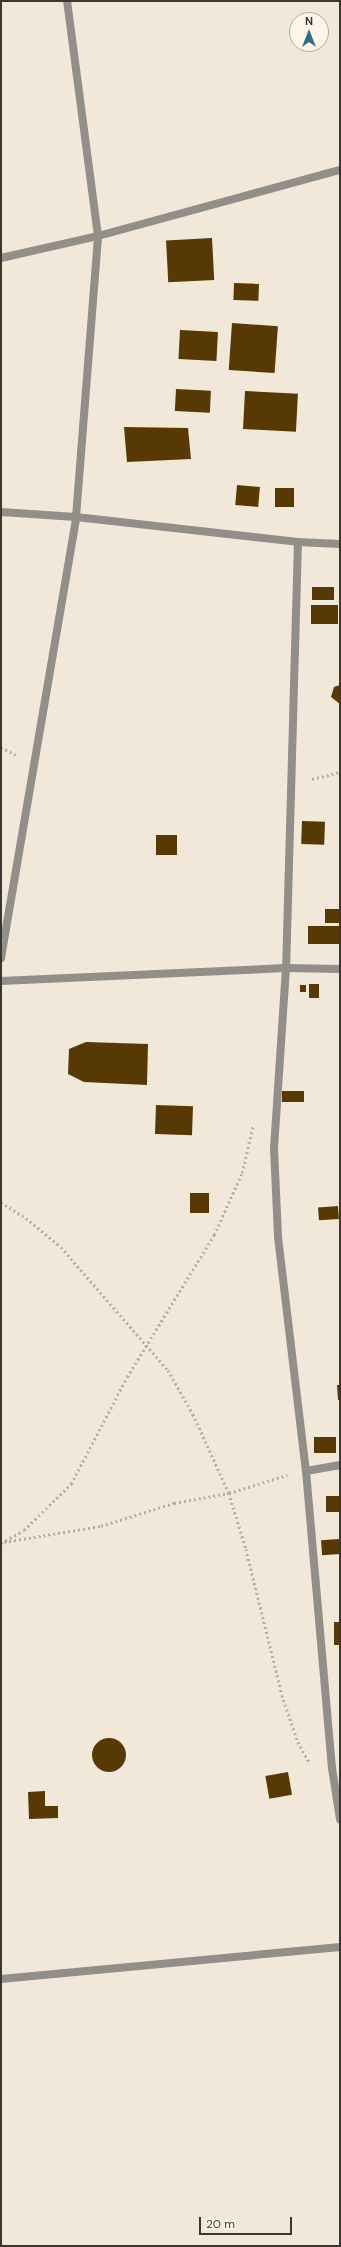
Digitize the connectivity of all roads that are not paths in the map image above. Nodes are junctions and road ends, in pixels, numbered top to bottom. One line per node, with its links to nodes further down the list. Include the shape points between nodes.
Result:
1 (67, 1): 3 (street)
2 (340, 170): 3 (street)
3 (98, 236): 4 (street); 6 (street)
4 (1, 258)
5 (1, 512): 6 (street)
6 (76, 517): 7 (street); 9 (street)
7 (298, 542): 8 (street); 10 (street)
8 (340, 544)
9 (1, 958)
10 (286, 968): 11 (street); 12 (street); 14 (street, via 274,1148 278,1237)
11 (340, 969)
12 (1, 981)
13 (340, 1465): 14 (street)
14 (306, 1471): 15 (street, via 332,1768)
15 (340, 1819)
16 (340, 1947): 17 (street)
17 (1, 1979)

